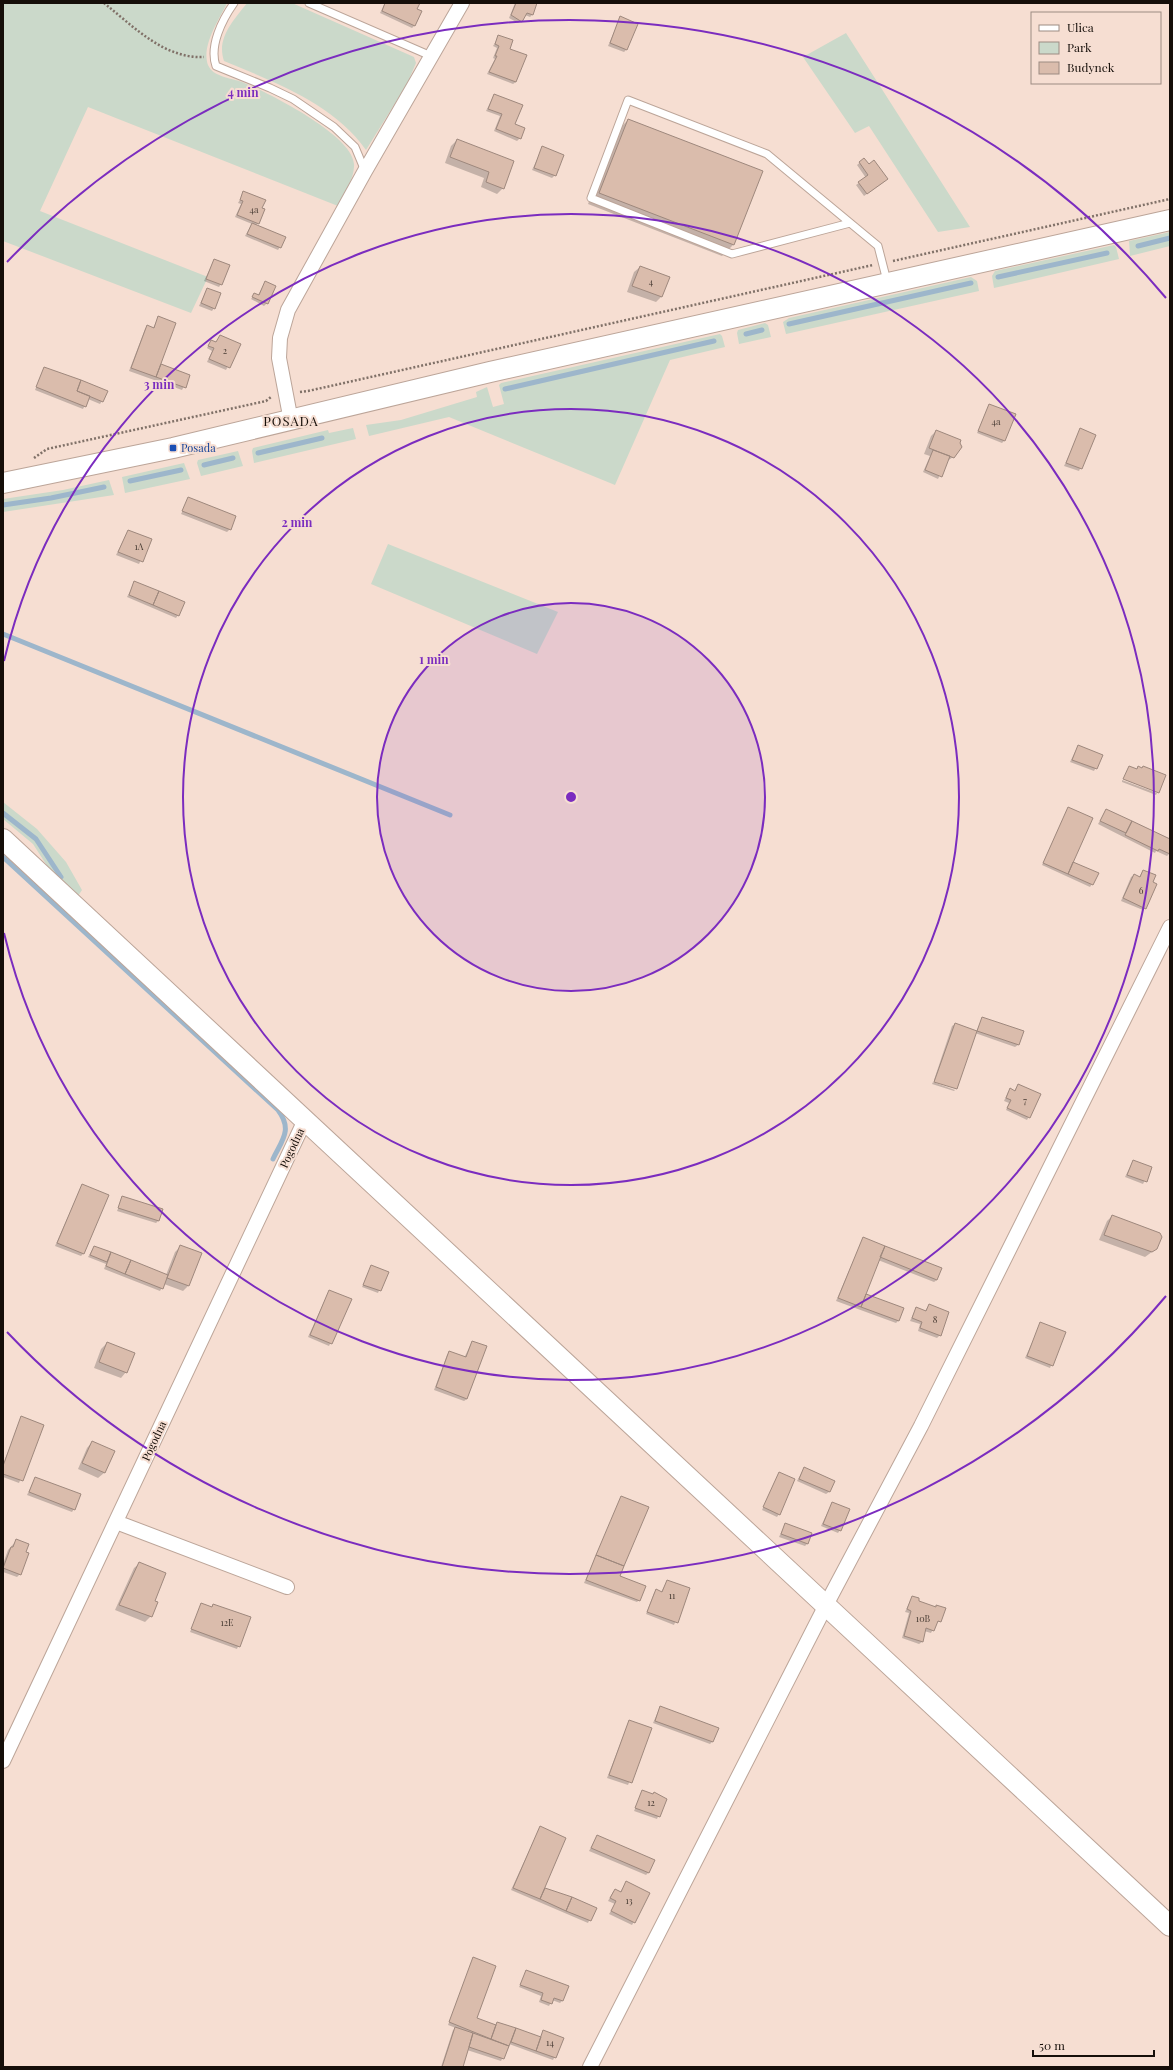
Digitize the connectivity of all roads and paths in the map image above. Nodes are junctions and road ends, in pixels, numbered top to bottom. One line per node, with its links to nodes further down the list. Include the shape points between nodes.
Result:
1 (104, 3): 5 (path, via 140,33 169,50 183,56)
2 (234, 3): 5 (lane, via 222,26)
3 (309, 3): 6 (lane)
4 (462, 3): 6 (street)
5 (212, 56): 7 (lane, via 216,66 293,99 334,127 355,147)
6 (431, 56): 7 (street)
7 (365, 171): 15 (street, via 288,310 283,324 279,358)
8 (1170, 199): 11 (path)
9 (1170, 220): 12 (street)
10 (850, 223): 10 (lane, via 767,154 628,100 591,198 732,254); 11 (lane, via 878,246)
11 (882, 263): 12 (lane); 13 (path)
12 (887, 284): 15 (street, via 490,372)
13 (301, 391)
14 (272, 396): 16 (path, via 266,401 47,449)
15 (291, 421): 17 (street, via 47,476)
16 (32, 460)
17 (3, 483)
18 (3, 839): 20 (street)
19 (1170, 927): 23 (street, via 921,1426)
20 (305, 1120): 21 (street, Pogodna); 23 (street)
21 (116, 1522): 22 (street); 24 (street, Pogodna)
22 (287, 1587)
23 (826, 1605): 25 (street); 26 (street)
24 (3, 1761)
25 (1170, 1926)
26 (590, 2067)

